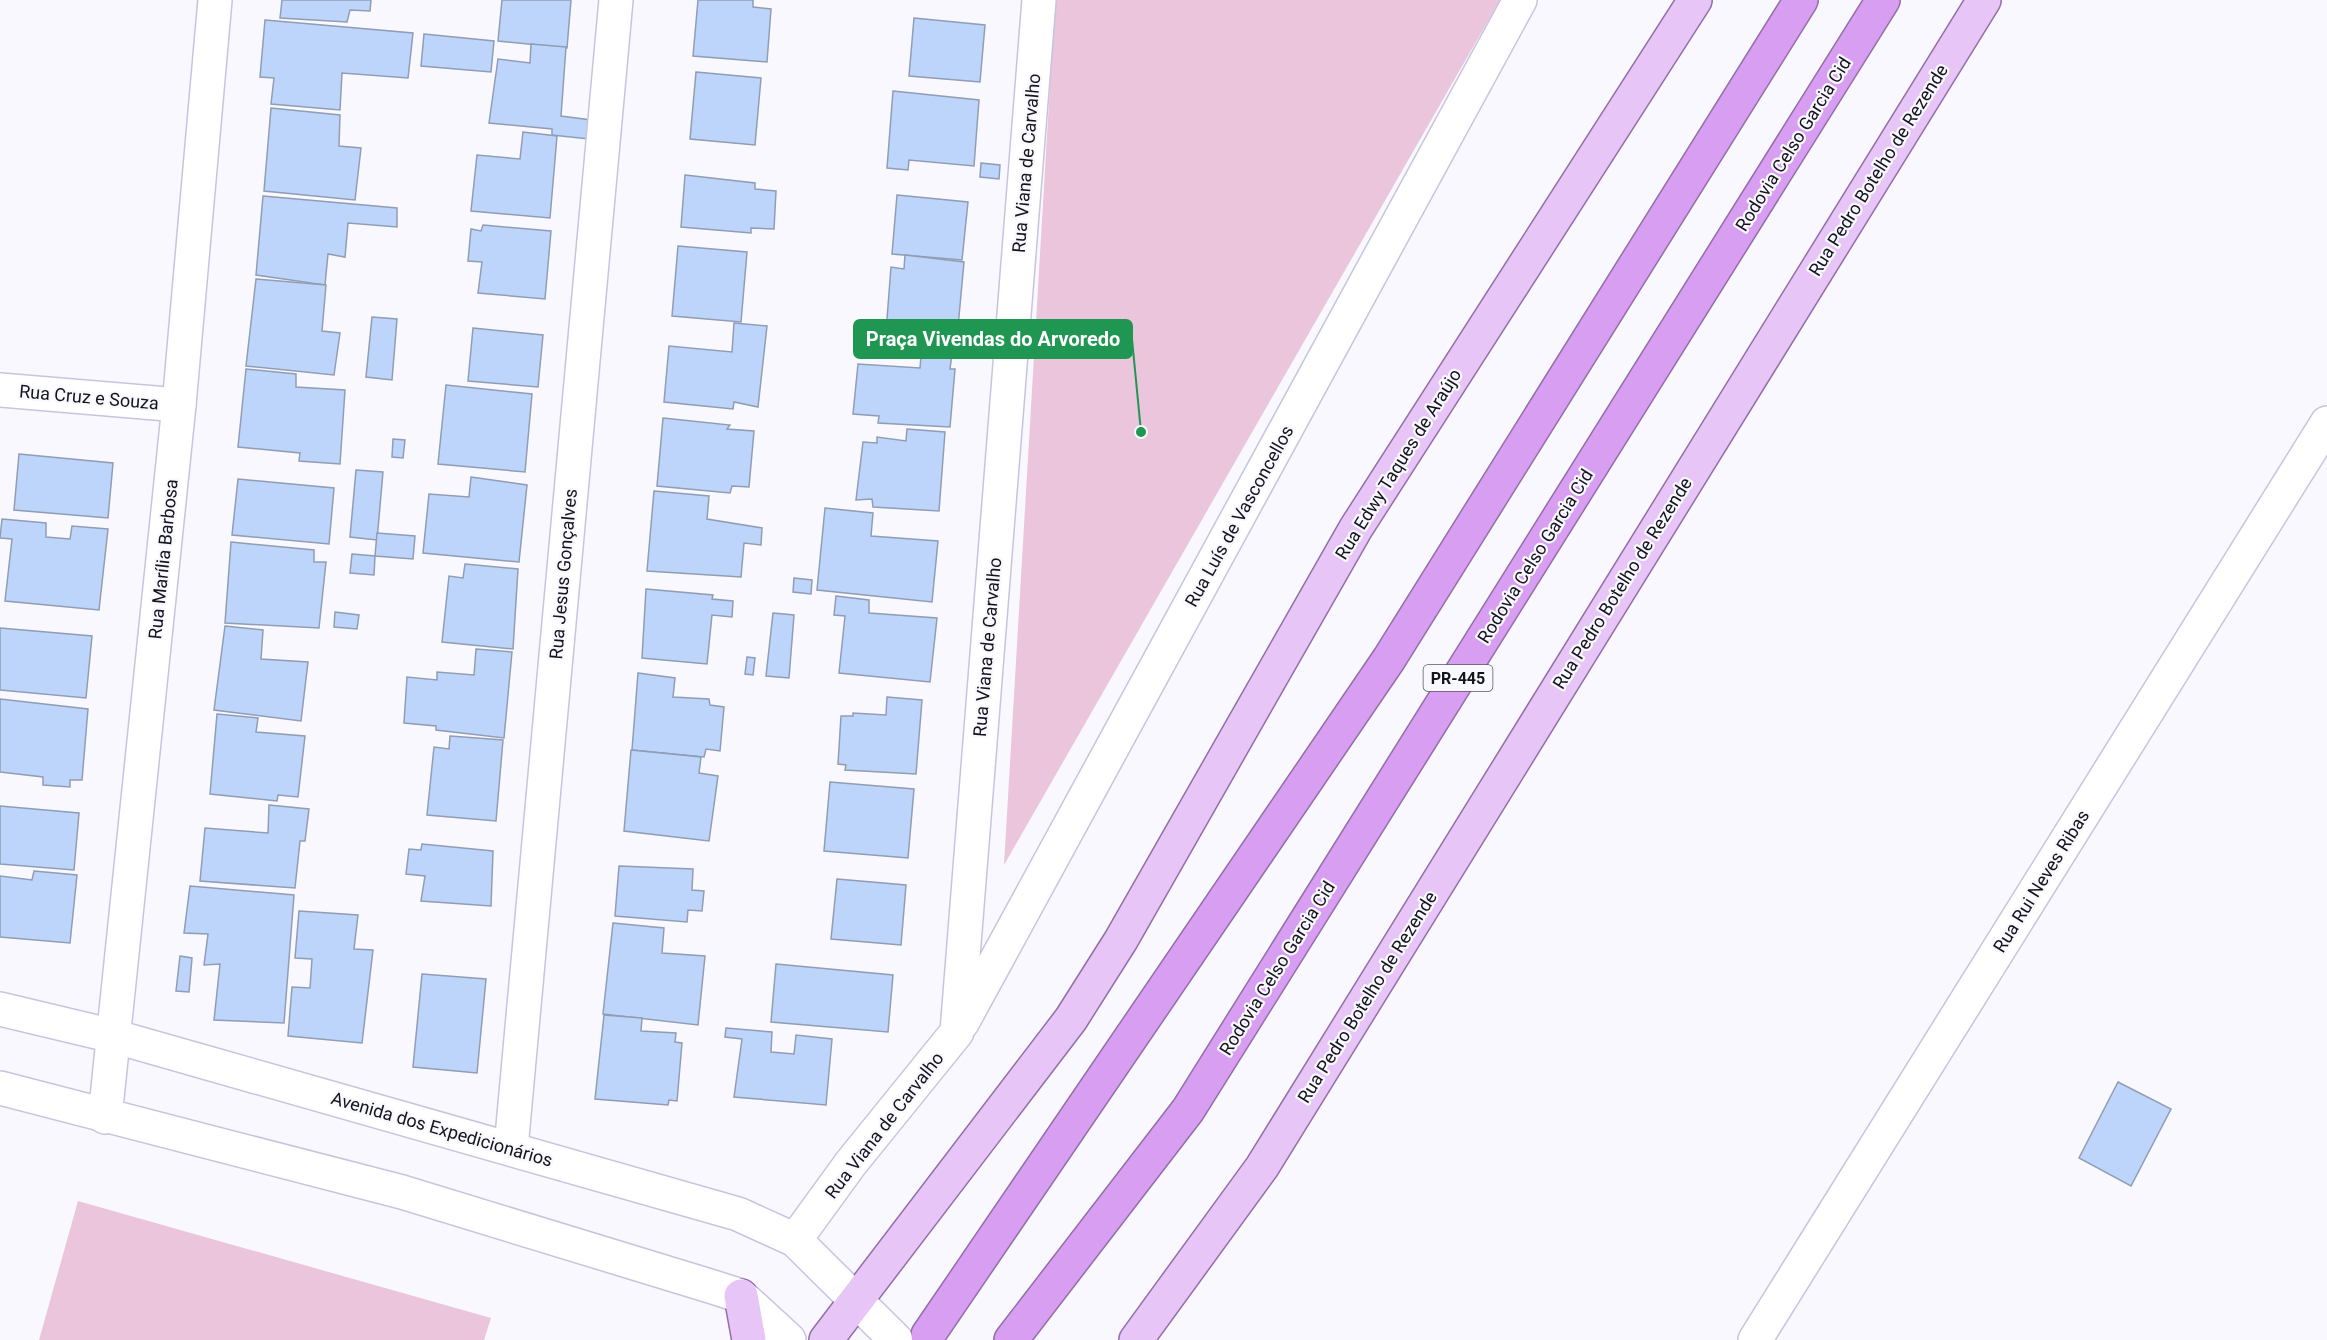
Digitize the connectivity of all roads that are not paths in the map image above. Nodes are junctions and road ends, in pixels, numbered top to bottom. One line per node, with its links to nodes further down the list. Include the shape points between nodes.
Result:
1 (215, 0): 10 (street, Rua Marília Barbosa)
2 (616, 0): 17 (street, Rua Jesus Gonçalves)
3 (1039, 0): 13 (street, Rua Viana de Carvalho)
4 (1520, 0): 13 (street, Rua Luís de Vasconcellos)
5 (1695, 0): 20 (main road, Rua Edwy Taques de Araújo, via 1356,528 1121,940 1071,1018)
6 (1801, 0): 21 (highway, via 1389,659)
7 (1883, 0): 26 (highway, Rodovia Celso Garcia Cid / PR-445, via 1188,1110)
8 (1984, 0): 27 (main road, Rua Pedro Botelho de Rezende, via 1262,1167)
9 (0, 390): 10 (street, Rua Cruz e Souza)
10 (179, 405): 14 (street, Rua Marília Barbosa)
11 (2327, 423): 28 (street, Rua Rui Neves Ribas)
12 (0, 1009): 14 (street, Avenida dos Expedicionários)
13 (957, 1032): 18 (street, Rua Viana de Carvalho, via 851,1163)
14 (113, 1036): 16 (street, Rua Marília Barbosa); 17 (street, Avenida dos Expedicionários)
15 (0, 1088): 16 (street)
16 (105, 1117): 19 (street, via 402,1192)
17 (511, 1148): 18 (street, Avenida dos Expedicionários, via 738,1214)
18 (795, 1240): 20 (street, Avenida dos Expedicionários)
19 (741, 1296): 22 (main road); 23 (street)
20 (857, 1301): 24 (main road); 25 (street, Avenida dos Expedicionários)
21 (928, 1335)
22 (750, 1340)
23 (789, 1340)
24 (826, 1340)
25 (896, 1340)
26 (1011, 1340)
27 (1136, 1340)
28 (1755, 1340)

